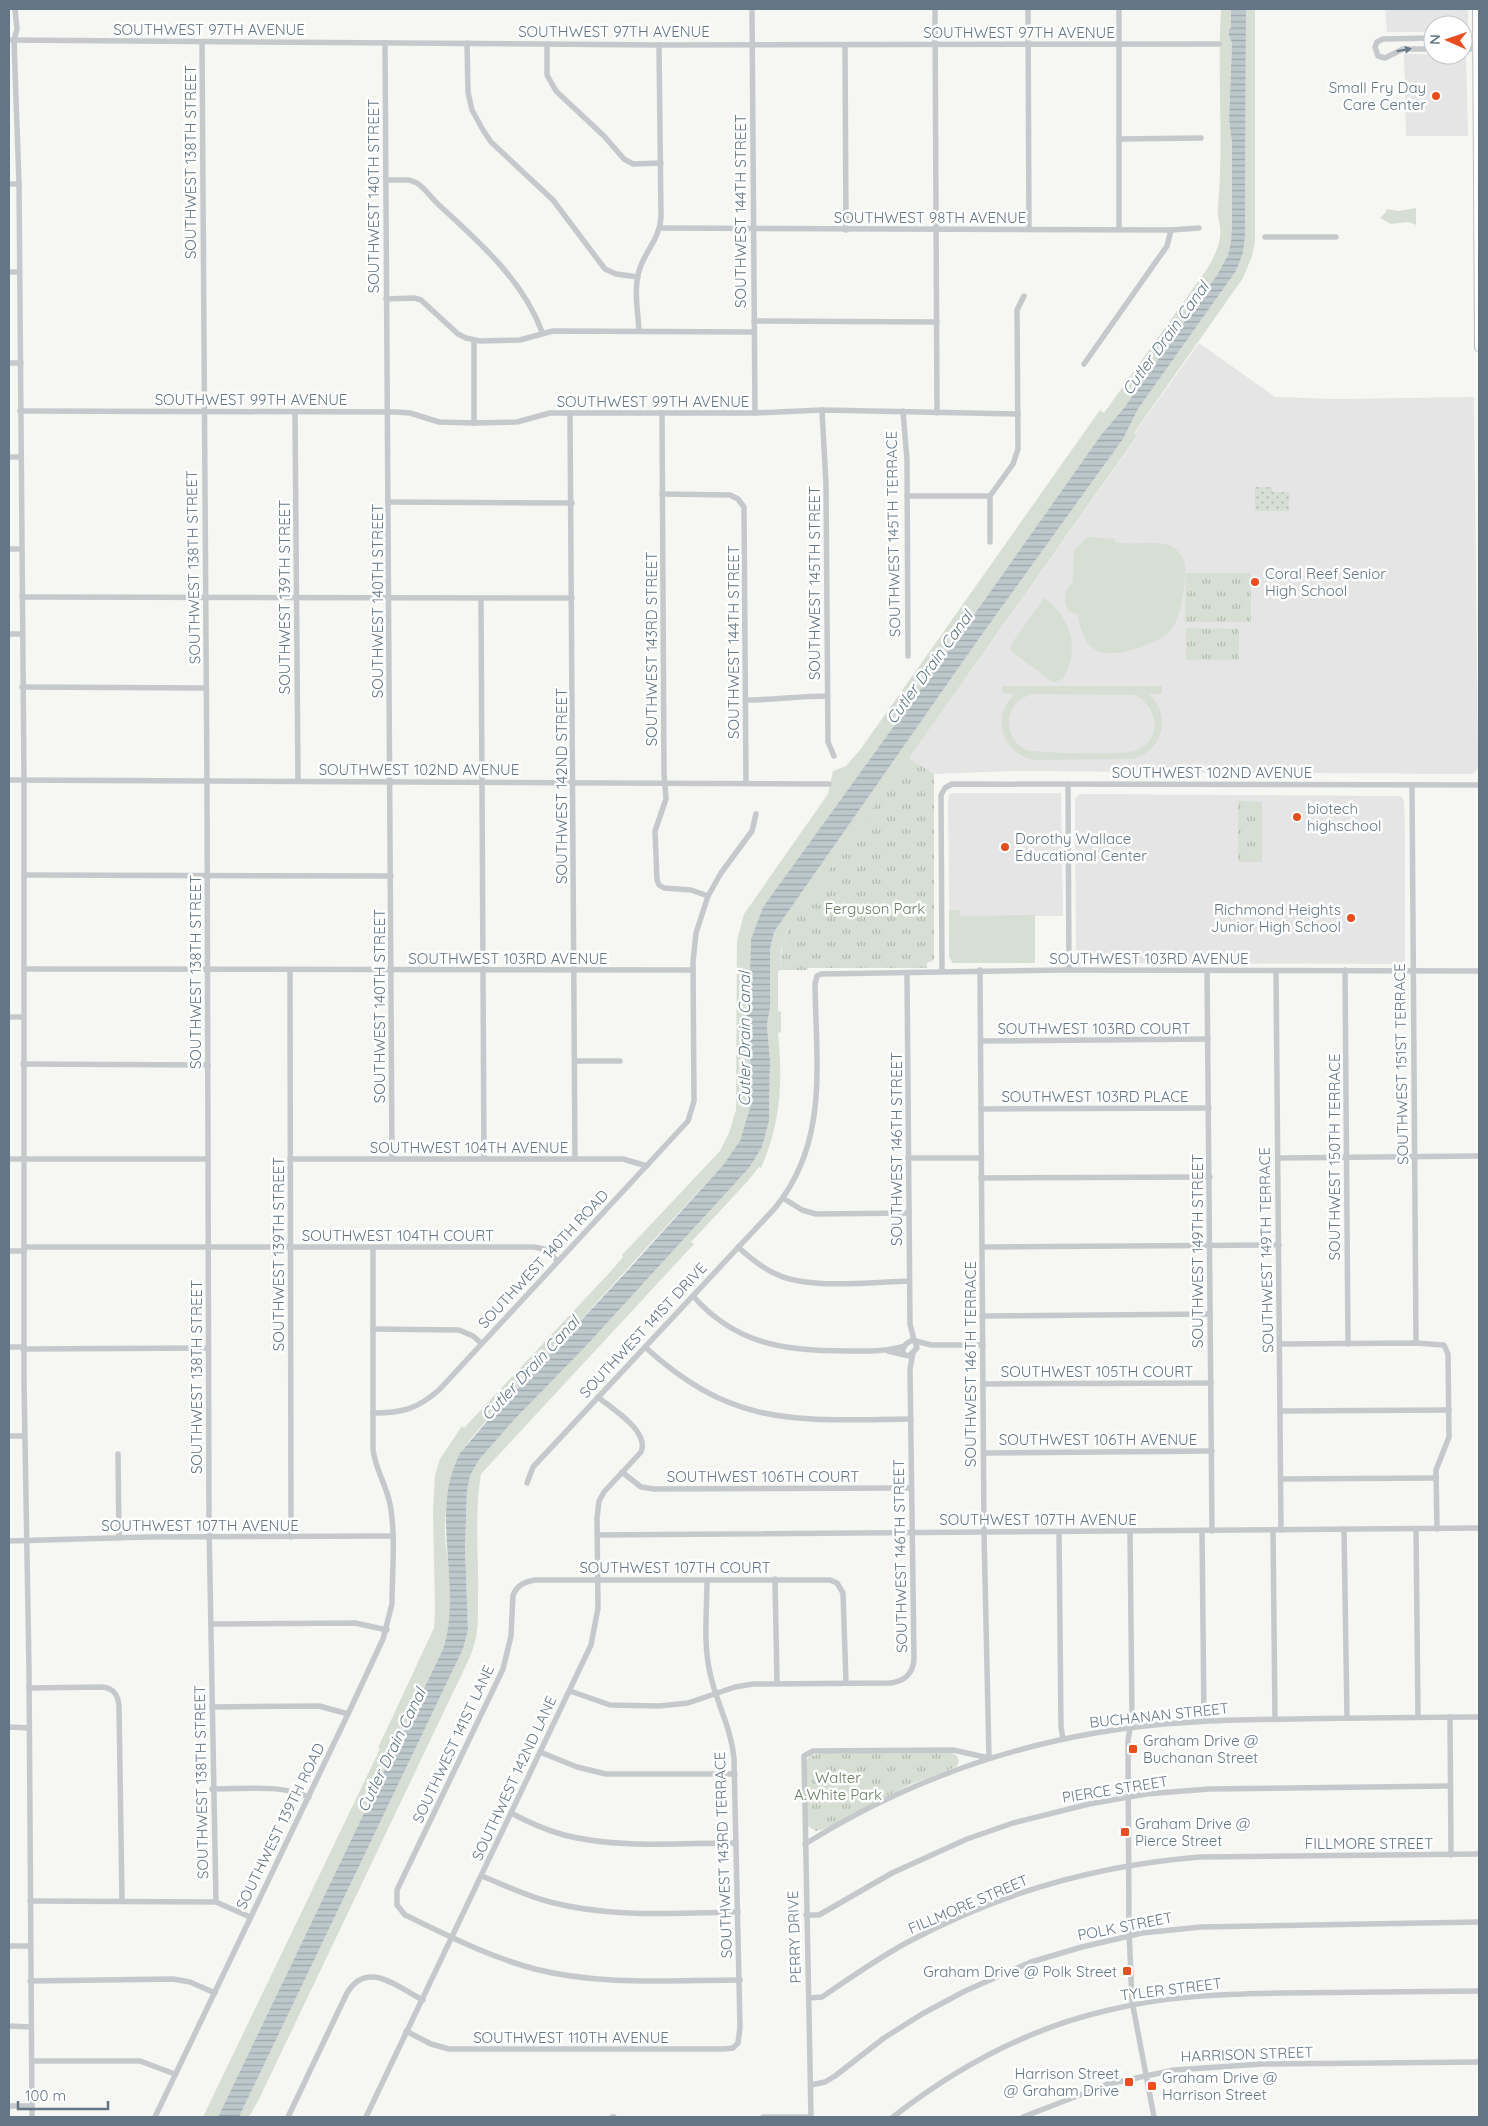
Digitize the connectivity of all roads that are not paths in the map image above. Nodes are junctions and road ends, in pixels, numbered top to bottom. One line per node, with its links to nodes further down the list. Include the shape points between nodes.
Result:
1 (15, 9): 10 (street, via 17,29)
2 (752, 9): 15 (street, SOUTHWEST 144TH STREET)
3 (935, 9): 20 (street)
4 (1028, 9): 16 (street)
5 (1119, 9): 21 (street)
6 (1477, 9): 9 (main road)
7 (9, 32): 10 (street)
8 (1423, 38): 22 (street, one-way to 22, via 1383,39 1375,48 1378,56 1385,58 1403,49)
9 (1478, 38): 23 (main road)
10 (11, 40): 11 (street, SOUTHWEST 97TH AVENUE); 29 (street)
11 (202, 42): 12 (street, SOUTHWEST 97TH AVENUE); 58 (street, SOUTHWEST 138TH STREET)
12 (385, 43): 13 (street, SOUTHWEST 97TH AVENUE); 27 (street, SOUTHWEST 140TH STREET)
13 (467, 43): 14 (street, SOUTHWEST 97TH AVENUE); 42 (street, via 468,92 472,110 491,142 553,200 605,269)
14 (547, 44): 18 (street, SOUTHWEST 97TH AVENUE); 26 (street, via 547,75 556,91 604,136 624,160 633,164)
15 (752, 44): 18 (street, SOUTHWEST 97TH AVENUE); 19 (street, SOUTHWEST 97TH AVENUE); 35 (street, SOUTHWEST 144TH STREET)
16 (1028, 44): 20 (street, SOUTHWEST 97TH AVENUE); 21 (street, SOUTHWEST 97TH AVENUE); 33 (street)
17 (1219, 44): 21 (street, SOUTHWEST 97TH AVENUE)
18 (659, 45): 26 (street)
19 (845, 45): 20 (street, SOUTHWEST 97TH AVENUE); 36 (street)
20 (935, 45): 32 (street)
21 (1118, 45): 25 (street)
22 (1423, 49)
23 (1478, 49): 51 (main road)
24 (1201, 138): 25 (street)
25 (1119, 139): 34 (street)
26 (661, 163): 30 (street)
27 (386, 180): 44 (street, SOUTHWEST 140TH STREET); 47 (street, via 417,183 474,236 519,289)
28 (9, 184): 29 (street)
29 (19, 184): 41 (street)
30 (660, 228): 35 (street, SOUTHWEST 98TH AVENUE); 42 (street)
31 (1199, 228): 37 (street, SOUTHWEST 98TH AVENUE)
32 (936, 229): 33 (street, SOUTHWEST 98TH AVENUE); 36 (street, SOUTHWEST 98TH AVENUE); 46 (street)
33 (1029, 229): 34 (street, SOUTHWEST 98TH AVENUE)
34 (1119, 229): 37 (street, SOUTHWEST 98TH AVENUE)
35 (754, 230): 36 (street, SOUTHWEST 98TH AVENUE); 45 (street, SOUTHWEST 144TH STREET)
36 (846, 230)
37 (1171, 230): 54 (street, via 1167,246)
38 (1265, 238): 39 (street)
39 (1336, 238)
40 (9, 272): 41 (street)
41 (19, 272): 53 (street)
42 (638, 277): 48 (street)
43 (1024, 296): 65 (street, via 1017,310)
44 (386, 299): 50 (street, via 421,300 458,334); 60 (street, SOUTHWEST 140TH STREET)
45 (754, 321): 46 (street); 49 (street, SOUTHWEST 144TH STREET)
46 (937, 322): 64 (street)
47 (542, 332): 48 (street); 50 (street, via 515,341)
48 (639, 332): 49 (street)
49 (754, 332): 63 (street, SOUTHWEST 144TH STREET)
50 (474, 340): 66 (street)
51 (1479, 347)
52 (9, 363): 53 (street)
53 (21, 363): 55 (street)
54 (1084, 364)
55 (20, 410): 58 (street, SOUTHWEST 99TH AVENUE); 68 (street)
56 (822, 410): 57 (street, SOUTHWEST 99TH AVENUE); 63 (street, SOUTHWEST 99TH AVENUE); 88 (street, SOUTHWEST 145TH STREET)
57 (903, 411): 64 (street, SOUTHWEST 99TH AVENUE); 70 (street, SOUTHWEST 145TH TERRACE, via 908,460)
58 (204, 412): 59 (street, SOUTHWEST 99TH AVENUE); 77 (street, SOUTHWEST 138TH STREET)
59 (295, 412): 60 (street, SOUTHWEST 99TH AVENUE); 79 (street, SOUTHWEST 139TH STREET)
60 (387, 412): 66 (street, SOUTHWEST 99TH AVENUE, via 410,413 439,422); 72 (street, SOUTHWEST 140TH STREET)
61 (570, 413): 62 (street, SOUTHWEST 99TH AVENUE); 66 (street, SOUTHWEST 99TH AVENUE, via 550,413 517,422); 73 (street, SOUTHWEST 142ND STREET)
62 (662, 413): 63 (street, SOUTHWEST 99TH AVENUE); 69 (street, SOUTHWEST 143RD STREET)
63 (755, 413)
64 (937, 414): 65 (street, SOUTHWEST 99TH AVENUE)
65 (1018, 414): 71 (street, via 1016,456)
66 (474, 423)
67 (9, 456): 68 (street)
68 (21, 457): 76 (street)
69 (662, 494): 89 (street, SOUTHWEST 144TH STREET, via 730,495 741,501 744,513); 98 (street, SOUTHWEST 143RD STREET)
70 (907, 496): 71 (street); 85 (street, SOUTHWEST 145TH TERRACE)
71 (990, 496): 74 (street)
72 (388, 502): 73 (street); 80 (street, SOUTHWEST 140TH STREET)
73 (572, 503): 81 (street, SOUTHWEST 142ND STREET)
74 (990, 542)
75 (9, 549): 76 (street)
76 (21, 549): 78 (street)
77 (205, 596): 78 (street); 79 (street); 87 (street, SOUTHWEST 138TH STREET)
78 (22, 597): 84 (street)
79 (297, 597): 80 (street); 94 (street, SOUTHWEST 139TH STREET)
80 (390, 597): 82 (street); 95 (street, SOUTHWEST 140TH STREET)
81 (572, 598): 82 (street); 97 (street, SOUTHWEST 142ND STREET)
82 (481, 599): 96 (street)
83 (9, 634): 84 (street)
84 (22, 634): 86 (street)
85 (908, 656)
86 (22, 687): 87 (street); 92 (street)
87 (206, 688): 93 (street, SOUTHWEST 138TH STREET)
88 (828, 696): 89 (street); 90 (street, SOUTHWEST 145TH STREET, via 828,742)
89 (746, 700): 99 (street, SOUTHWEST 144TH STREET)
90 (834, 756)
91 (9, 780): 92 (street, SOUTHWEST 102ND AVENUE)
92 (24, 780): 93 (street, SOUTHWEST 102ND AVENUE); 105 (street)
93 (207, 780): 94 (street, SOUTHWEST 102ND AVENUE); 106 (street, SOUTHWEST 138TH STREET)
94 (298, 781): 95 (street, SOUTHWEST 102ND AVENUE)
95 (390, 781): 96 (street, SOUTHWEST 102ND AVENUE); 107 (street, SOUTHWEST 140TH STREET)
96 (482, 782): 97 (street, SOUTHWEST 102ND AVENUE); 113 (street)
97 (573, 782): 98 (street, SOUTHWEST 102ND AVENUE); 114 (street, SOUTHWEST 142ND STREET)
98 (666, 782): 99 (street, SOUTHWEST 102ND AVENUE); 108 (street, SOUTHWEST 143RD STREET, via 665,804 656,827 655,874 658,883 666,888 691,890)
99 (746, 783): 100 (street, SOUTHWEST 102ND AVENUE)
100 (829, 784)
101 (1068, 784): 102 (street, SOUTHWEST 102ND AVENUE); 117 (street); 121 (street, SOUTHWEST 102ND AVENUE, via 955,783 942,792)
102 (1412, 785): 103 (street, SOUTHWEST 102ND AVENUE); 120 (street, SOUTHWEST 151ST TERRACE)
103 (1479, 785)
104 (756, 814): 108 (street, via 752,831)
105 (24, 875): 106 (street); 109 (street)
106 (207, 875): 107 (street); 110 (street, SOUTHWEST 138TH STREET)
107 (391, 876): 112 (street, SOUTHWEST 140TH STREET)
108 (708, 896): 115 (street, via 696,933)
109 (24, 969): 110 (street, SOUTHWEST 103RD AVENUE); 126 (street)
110 (208, 970): 111 (street, SOUTHWEST 103RD AVENUE); 132 (street, SOUTHWEST 138TH STREET)
111 (290, 970): 112 (street, SOUTHWEST 103RD AVENUE); 144 (street, SOUTHWEST 139TH STREET)
112 (392, 970): 113 (street, SOUTHWEST 103RD AVENUE); 145 (street, SOUTHWEST 140TH STREET)
113 (482, 970): 114 (street, SOUTHWEST 103RD AVENUE); 146 (street)
114 (574, 970): 115 (street, SOUTHWEST 103RD AVENUE); 129 (street, SOUTHWEST 142ND STREET)
115 (693, 970): 148 (street, via 693,1110 684,1126)
116 (980, 970): 117 (street, SOUTHWEST 103RD AVENUE); 121 (street, SOUTHWEST 103RD AVENUE); 128 (street, SOUTHWEST 146TH TERRACE)
117 (1069, 970): 118 (street, SOUTHWEST 103RD AVENUE)
118 (1207, 970): 122 (street, SOUTHWEST 103RD AVENUE); 127 (street, SOUTHWEST 149TH STREET)
119 (1345, 970): 120 (street, SOUTHWEST 103RD AVENUE); 122 (street, SOUTHWEST 103RD AVENUE); 136 (street, SOUTHWEST 150TH TERRACE)
120 (1413, 970): 123 (street, SOUTHWEST 103RD AVENUE); 137 (street, SOUTHWEST 151ST TERRACE)
121 (942, 971): 124 (street, SOUTHWEST 103RD AVENUE)
122 (1276, 971): 140 (street, SOUTHWEST 149TH TERRACE)
123 (1479, 971)
124 (907, 973): 138 (street, SOUTHWEST 146TH STREET); 151 (street, SOUTHWEST 103RD AVENUE, via 826,972 819,975 815,984 816,1104 813,1128 803,1163)
125 (9, 1017): 126 (street)
126 (23, 1017): 131 (street)
127 (1208, 1039): 128 (street, SOUTHWEST 103RD COURT); 133 (street, SOUTHWEST 149TH STREET)
128 (981, 1041): 134 (street, SOUTHWEST 146TH TERRACE)
129 (575, 1061): 130 (street); 147 (street, SOUTHWEST 142ND STREET)
130 (620, 1061)
131 (23, 1064): 132 (street); 142 (street)
132 (208, 1064): 143 (street, SOUTHWEST 138TH STREET)
133 (1209, 1108): 134 (street, SOUTHWEST 103RD PLACE); 149 (street, SOUTHWEST 149TH STREET)
134 (981, 1110): 139 (street, SOUTHWEST 146TH TERRACE)
135 (1479, 1156): 137 (street)
136 (1346, 1157): 137 (street); 140 (street); 173 (street, SOUTHWEST 150TH TERRACE)
137 (1415, 1157): 171 (street, SOUTHWEST 151ST TERRACE)
138 (908, 1158): 139 (street); 152 (street, SOUTHWEST 146TH STREET)
139 (981, 1158): 150 (street, SOUTHWEST 146TH TERRACE)
140 (1278, 1158): 154 (street, SOUTHWEST 149TH TERRACE)
141 (9, 1159): 142 (street)
142 (24, 1159): 143 (street); 160 (street)
143 (207, 1159): 155 (street, SOUTHWEST 138TH STREET)
144 (290, 1159): 145 (street, SOUTHWEST 104TH AVENUE); 158 (street, SOUTHWEST 139TH STREET)
145 (392, 1159): 146 (street, SOUTHWEST 104TH AVENUE)
146 (484, 1159): 147 (street, SOUTHWEST 104TH AVENUE)
147 (575, 1159): 148 (street, SOUTHWEST 104TH AVENUE, via 623,1159)
148 (647, 1166): 162 (street, SOUTHWEST 140TH ROAD)
149 (1210, 1177): 150 (street); 153 (street, SOUTHWEST 149TH STREET)
150 (981, 1178): 157 (street, SOUTHWEST 146TH TERRACE)
151 (783, 1198): 152 (street, via 802,1210 816,1214); 156 (street, SOUTHWEST 141ST DRIVE)
152 (909, 1213): 163 (street, SOUTHWEST 146TH STREET)
153 (1210, 1245): 154 (street); 157 (street); 165 (street, SOUTHWEST 149TH STREET)
154 (1278, 1245): 172 (street, SOUTHWEST 149TH TERRACE)
155 (208, 1247): 158 (street, SOUTHWEST 104TH COURT); 160 (street, SOUTHWEST 104TH COURT); 180 (street, SOUTHWEST 138TH STREET)
156 (738, 1247): 163 (street, via 768,1271 796,1281); 164 (street, SOUTHWEST 141ST DRIVE)
157 (982, 1247): 166 (street, SOUTHWEST 146TH TERRACE)
158 (290, 1248): 159 (street, SOUTHWEST 104TH COURT); 217 (street, SOUTHWEST 139TH STREET)
159 (373, 1248): 162 (street, SOUTHWEST 104TH COURT, via 538,1247); 168 (street)
160 (24, 1249): 161 (street, SOUTHWEST 104TH COURT); 179 (street)
161 (9, 1251)
162 (558, 1261): 170 (street, SOUTHWEST 140TH ROAD)
163 (909, 1281): 167 (street, SOUTHWEST 146TH STREET)
164 (693, 1296): 178 (street, SOUTHWEST 141ST DRIVE); 181 (street, via 719,1320 766,1344 802,1350)
165 (1210, 1314): 166 (street); 185 (street, SOUTHWEST 149TH STREET)
166 (982, 1316): 176 (street, SOUTHWEST 146TH TERRACE)
167 (910, 1324): 169 (street, SOUTHWEST 146TH STREET); 174 (street, SOUTHWEST 146TH STREET)
168 (373, 1329): 170 (street, via 459,1330); 190 (street)
169 (915, 1341): 174 (street); 175 (street); 182 (street, SOUTHWEST 146TH STREET)
170 (481, 1343): 190 (street, SOUTHWEST 140TH ROAD, via 433,1395 416,1407)
171 (1416, 1343): 173 (street); 188 (street, via 1444,1345 1448,1354)
172 (1280, 1344): 173 (street); 189 (street, SOUTHWEST 149TH TERRACE)
173 (1348, 1344)
174 (905, 1345): 181 (street); 183 (street, SOUTHWEST 146TH STREET, via 902,1349)
175 (931, 1345): 176 (street); 182 (street)
176 (983, 1345): 186 (street, SOUTHWEST 146TH TERRACE)
177 (9, 1346): 179 (street)
178 (645, 1347): 187 (street, SOUTHWEST 141ST DRIVE); 191 (street, via 701,1390 760,1413 805,1419)
179 (24, 1348): 180 (street); 193 (street)
180 (208, 1348): 216 (street, SOUTHWEST 138TH STREET)
181 (886, 1350): 183 (street)
182 (914, 1351): 183 (street, via 909,1356); 184 (street, SOUTHWEST 146TH STREET)
183 (904, 1355): 184 (street, SOUTHWEST 146TH STREET)
184 (910, 1369): 191 (street, SOUTHWEST 146TH STREET)
185 (1211, 1383): 186 (street, SOUTHWEST 105TH COURT); 194 (street, SOUTHWEST 149TH STREET)
186 (983, 1384): 195 (street, SOUTHWEST 146TH TERRACE)
187 (598, 1397): 197 (street, SOUTHWEST 142ND LANE, via 637,1429 643,1444 641,1452); 200 (street, SOUTHWEST 141ST DRIVE, via 533,1467)
188 (1450, 1410): 189 (street); 198 (street, via 1448,1442 1437,1467)
189 (1280, 1411): 199 (street, SOUTHWEST 149TH TERRACE)
190 (373, 1413): 215 (street, via 374,1456 389,1500)
191 (911, 1419): 201 (street, SOUTHWEST 146TH STREET)
192 (9, 1436): 193 (street)
193 (24, 1436): 220 (street)
194 (1212, 1451): 195 (street, SOUTHWEST 106TH AVENUE); 210 (street, SOUTHWEST 149TH STREET)
195 (984, 1453): 212 (street, SOUTHWEST 146TH TERRACE)
196 (118, 1454): 218 (street)
197 (622, 1472): 201 (street, SOUTHWEST 106TH COURT, via 641,1487 654,1490); 214 (street, SOUTHWEST 142ND LANE, via 599,1501)
198 (1436, 1478): 199 (street); 204 (street)
199 (1280, 1479): 206 (street, SOUTHWEST 149TH TERRACE)
200 (527, 1483)
201 (911, 1488): 211 (street, SOUTHWEST 146TH STREET)
202 (1479, 1528): 204 (street, SOUTHWEST 107TH AVENUE)
203 (1416, 1529): 204 (street, SOUTHWEST 107TH AVENUE); 207 (street, SOUTHWEST 107TH AVENUE); 234 (street)
204 (1437, 1529)
205 (1273, 1530): 206 (street, SOUTHWEST 107TH AVENUE); 210 (street, SOUTHWEST 107TH AVENUE); 238 (street)
206 (1280, 1530): 207 (street, SOUTHWEST 107TH AVENUE)
207 (1344, 1530): 237 (street)
208 (1130, 1531): 209 (street, SOUTHWEST 107TH AVENUE); 213 (street, SOUTHWEST 107TH AVENUE); 241 (street)
209 (1202, 1531): 210 (street, SOUTHWEST 107TH AVENUE); 239 (street)
210 (1212, 1531)
211 (911, 1532): 212 (street, SOUTHWEST 107TH AVENUE); 214 (street, SOUTHWEST 107TH AVENUE); 227 (street, SOUTHWEST 146TH STREET, via 912,1670 905,1679 890,1683)
212 (984, 1532): 213 (street, SOUTHWEST 107TH AVENUE); 245 (street, SOUTHWEST 146TH TERRACE)
213 (1059, 1532): 243 (street)
214 (598, 1535): 222 (street, SOUTHWEST 142ND LANE)
215 (392, 1536): 217 (street, SOUTHWEST 107TH AVENUE); 226 (street, SOUTHWEST 139TH ROAD, via 392,1604)
216 (209, 1537): 217 (street, SOUTHWEST 107TH AVENUE); 218 (street, SOUTHWEST 107TH AVENUE); 225 (street, SOUTHWEST 138TH STREET)
217 (291, 1537)
218 (118, 1538): 220 (street, SOUTHWEST 107TH AVENUE)
219 (9, 1541): 220 (street, SOUTHWEST 107TH AVENUE)
220 (26, 1541): 229 (street)
221 (775, 1579): 223 (street, SOUTHWEST 107TH COURT); 227 (street, SOUTHWEST 107TH COURT, via 824,1578 837,1583 844,1597); 228 (street)
222 (598, 1580): 223 (street, SOUTHWEST 107TH COURT); 224 (street, SOUTHWEST 107TH COURT, via 529,1581); 230 (street, SOUTHWEST 142ND LANE, via 594,1636)
223 (707, 1580): 231 (street, SOUTHWEST 143RD TERRACE, via 708,1665)
224 (516, 1589): 266 (street, SOUTHWEST 141ST LANE, via 512,1636 503,1668 398,1887 397,1905 405,1915)
225 (212, 1624): 226 (street, via 355,1623); 232 (street, SOUTHWEST 138TH STREET)
226 (386, 1630): 233 (street, SOUTHWEST 139TH ROAD)
227 (846, 1682): 228 (street)
228 (777, 1683): 231 (street, via 745,1684)
229 (29, 1688): 242 (street); 259 (street, via 103,1687 115,1692 119,1706)
230 (570, 1691): 231 (street, via 604,1703 630,1707 679,1705); 244 (street, SOUTHWEST 142ND LANE)
231 (716, 1693): 246 (street, SOUTHWEST 143RD TERRACE, via 730,1730)
232 (212, 1707): 233 (street, via 319,1706); 248 (street, SOUTHWEST 138TH STREET)
233 (348, 1714): 250 (street, SOUTHWEST 139TH ROAD)
234 (1418, 1717): 235 (street, BUCHANAN STREET); 237 (street, BUCHANAN STREET)
235 (1450, 1717): 236 (street, BUCHANAN STREET); 247 (street)
236 (1479, 1717)
237 (1347, 1718): 238 (street, BUCHANAN STREET)
238 (1275, 1719): 239 (street, BUCHANAN STREET)
239 (1204, 1720): 241 (street, BUCHANAN STREET)
240 (9, 1727): 242 (street)
241 (1131, 1727): 243 (street, BUCHANAN STREET); 249 (street, via 1128,1740)
242 (29, 1728): 258 (street)
243 (1063, 1739): 245 (street, BUCHANAN STREET)
244 (540, 1752): 246 (street, via 577,1767 606,1774); 251 (street, SOUTHWEST 142ND LANE)
245 (989, 1758): 253 (street, BUCHANAN STREET, via 888,1798); 253 (street, PERRY DRIVE, via 953,1750 813,1751 804,1756)
246 (735, 1774): 252 (street, SOUTHWEST 143RD TERRACE)
247 (1450, 1786): 249 (street, PIERCE STREET, via 1241,1788); 255 (street)
248 (212, 1789): 250 (street, via 279,1789); 260 (street, SOUTHWEST 138TH STREET)
249 (1129, 1796): 256 (street); 262 (street, PIERCE STREET, via 1056,1811 989,1831 892,1873 819,1915)
250 (309, 1797): 263 (street, SOUTHWEST 139TH ROAD)
251 (511, 1813): 252 (street, via 554,1832 588,1840); 257 (street, SOUTHWEST 142ND LANE)
252 (736, 1843): 261 (street, SOUTHWEST 143RD TERRACE)
253 (805, 1844): 262 (street, PERRY DRIVE)
254 (1479, 1854): 255 (street, FILLMORE STREET)
255 (1451, 1855): 256 (street, FILLMORE STREET, via 1200,1857)
256 (1130, 1866): 265 (street); 273 (street, FILLMORE STREET, via 1022,1892 975,1911 907,1943 822,1997)
257 (482, 1876): 261 (street, via 537,1898 588,1909); 266 (street, SOUTHWEST 142ND LANE)
258 (30, 1901): 259 (street); 268 (street)
259 (122, 1901): 260 (street)
260 (216, 1902): 263 (street)
261 (738, 1912): 269 (street, SOUTHWEST 143RD TERRACE)
262 (806, 1915): 273 (street, PERRY DRIVE)
263 (250, 1918): 272 (street, SOUTHWEST 139TH ROAD)
264 (1479, 1922): 265 (street, POLK STREET, via 1229,1925 1160,1930)
265 (1130, 1936): 275 (street); 284 (street, POLK STREET, via 1031,1962 982,1983 898,2029 825,2082)
266 (452, 1937): 269 (street, via 499,1958 568,1976 617,1980); 274 (street, SOUTHWEST 142ND LANE)
267 (9, 1946): 268 (street)
268 (30, 1946): 270 (street)
269 (740, 1980): 279 (street, SOUTHWEST 143RD TERRACE)
270 (30, 1981): 272 (street, via 173,1979 190,1982); 277 (street)
271 (1479, 1991): 275 (street, TYLER STREET, via 1229,1994)
272 (215, 1993): 282 (street, SOUTHWEST 139TH ROAD)
273 (809, 1998): 284 (street, PERRY DRIVE)
274 (423, 2000): 278 (street, SOUTHWEST 142ND LANE); 289 (street, via 377,1977 355,1982)
275 (1132, 2005): 283 (street); 293 (street, TYLER STREET, via 1071,2021 1014,2042 965,2068)
276 (9, 2026): 277 (street)
277 (31, 2027): 280 (street)
278 (406, 2032): 279 (street, SOUTHWEST 110TH AVENUE, via 437,2046 455,2049 724,2049); 290 (street, SOUTHWEST 142ND LANE)
279 (738, 2044)
280 (32, 2061): 282 (street, via 140,2061); 286 (street)
281 (1479, 2062): 283 (street, HARRISON STREET, via 1225,2066)
282 (175, 2074): 288 (street, SOUTHWEST 139TH ROAD)
283 (1146, 2075): 294 (street, HARRISON STREET, via 1102,2086); 295 (street)
284 (811, 2085): 292 (street, PERRY DRIVE)
285 (9, 2106): 286 (street)
286 (32, 2106): 287 (street)
287 (32, 2117)
288 (155, 2117)
289 (288, 2117)
290 (366, 2117)
291 (763, 2117): 292 (street)
292 (812, 2117)
293 (893, 2117)
294 (1023, 2117)
295 (1154, 2117)

